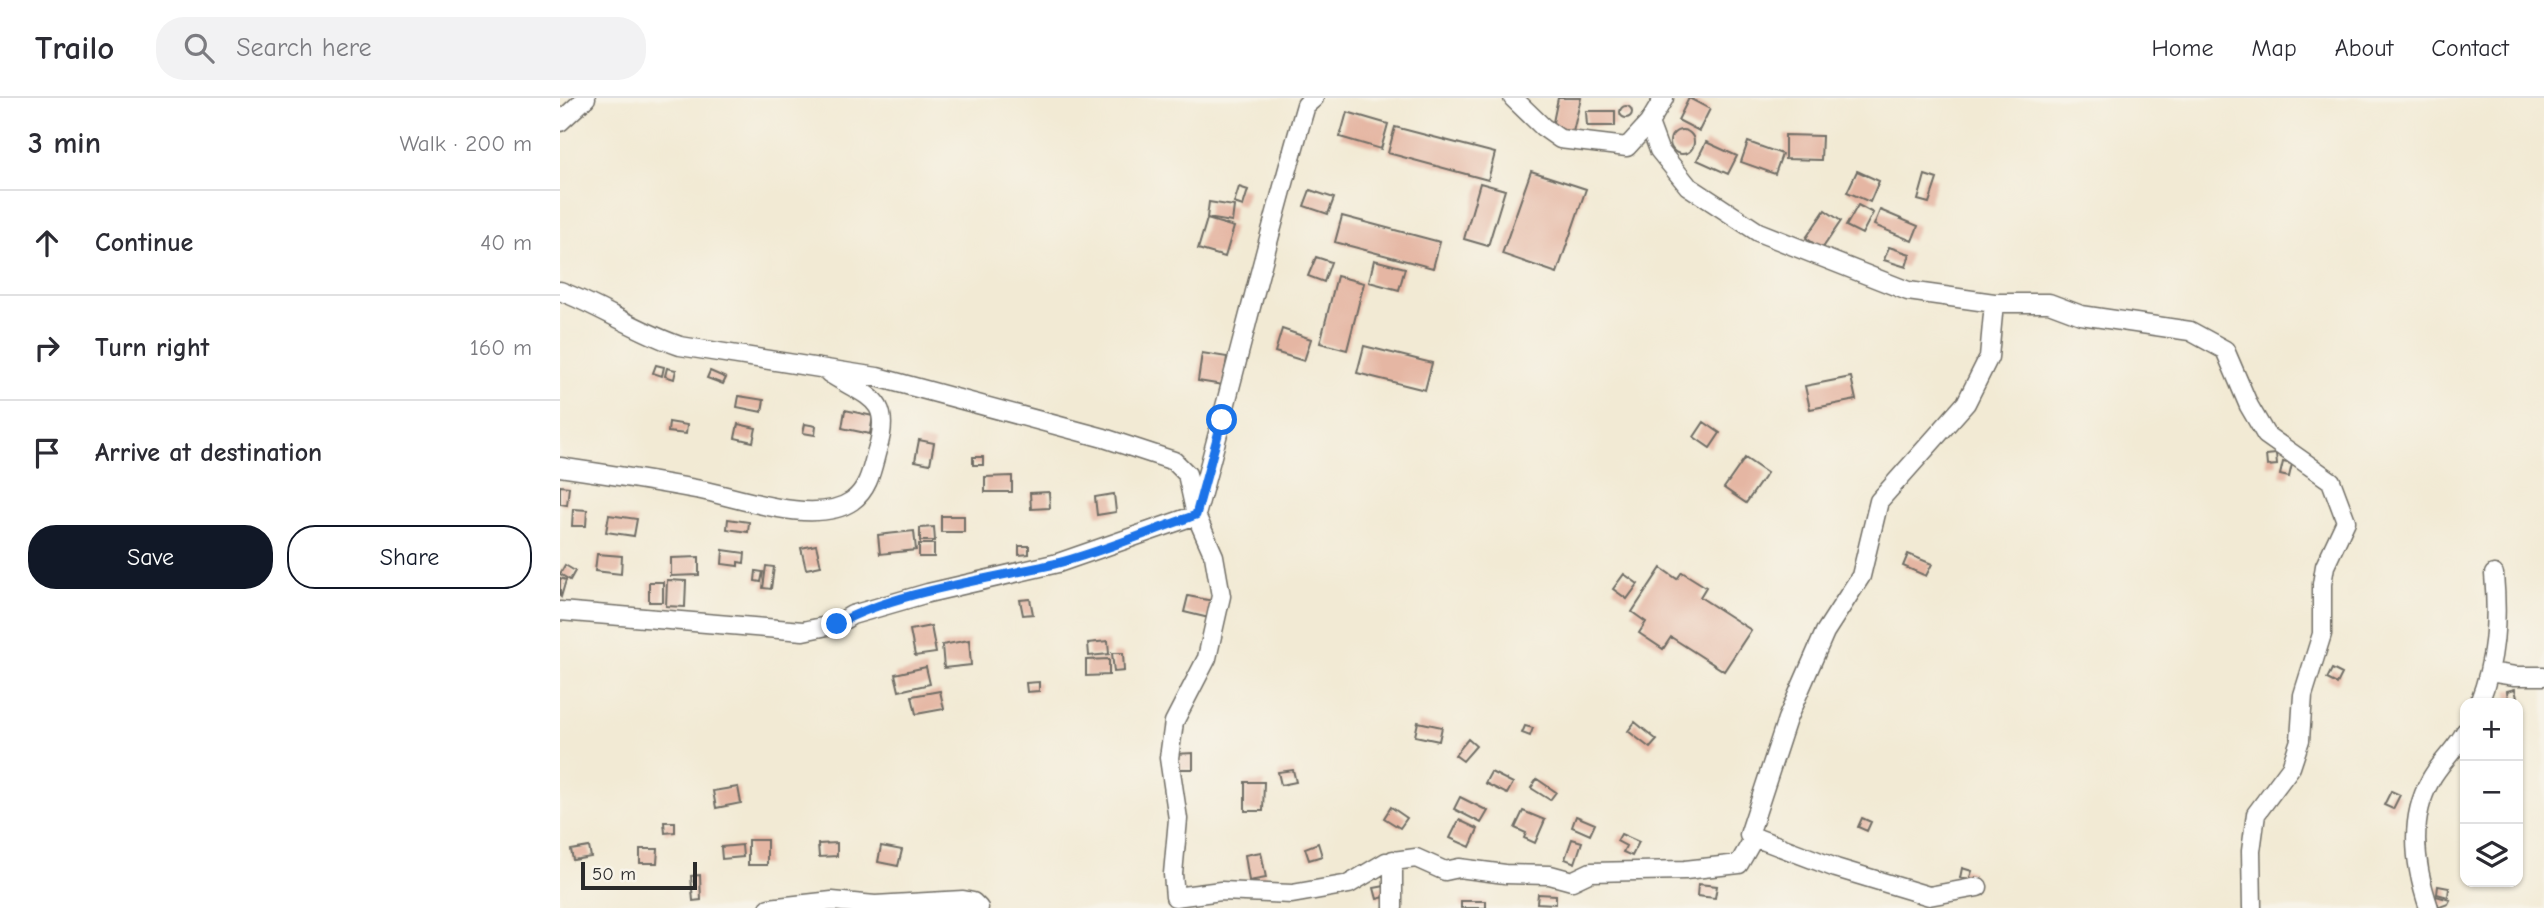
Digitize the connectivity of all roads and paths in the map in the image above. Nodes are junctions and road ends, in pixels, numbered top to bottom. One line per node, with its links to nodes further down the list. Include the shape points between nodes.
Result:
1 (586, 98): 5 (street)
2 (1314, 98): 11 (street, via 1306,105 1279,196)
3 (1513, 98): 6 (street, via 1560,139 1627,147)
4 (1664, 98): 6 (street)
5 (560, 122)
6 (1649, 123): 8 (street, via 1659,149 1688,186 1758,232 1908,291)
7 (560, 291): 9 (street, via 651,337 680,346)
8 (1994, 303): 18 (street, via 1989,357 1966,403 1879,500 1861,576 1825,632 1787,719); 24 (street, via 2049,303 2081,315 2190,331 2225,350 2266,435 2331,481 2338,496 2346,521 2325,566 2322,634 2302,695 2300,740 2291,767 2256,814)
9 (822, 369): 10 (street, via 866,392 880,406 884,425 880,440 867,484 852,501 813,510 759,505); 11 (street, via 877,376 950,395 1174,461 1187,474)
10 (560, 467)
11 (1196, 515): 13 (street, via 1058,563 928,593 803,631); 19 (street, via 1214,556 1220,596 1207,658 1174,722 1169,758 1178,819 1175,897 1221,891 1292,894 1349,884)
12 (2494, 574): 14 (street, via 2496,640)
13 (560, 611)
14 (2490, 672): 15 (street); 16 (street)
15 (2544, 676)
16 (2481, 698)
17 (2460, 739): 25 (street, via 2428,782 2414,825 2420,881)
18 (1751, 836): 19 (street, via 1739,864 1596,872 1572,881 1550,875 1459,868 1445,871 1424,860); 20 (street, via 1929,897)
19 (1393, 860): 23 (street)
20 (1978, 887)
21 (769, 908): 22 (street, via 832,901 874,905 963,900)
22 (979, 908)
23 (1393, 908)
24 (2252, 908)
25 (2429, 908)

